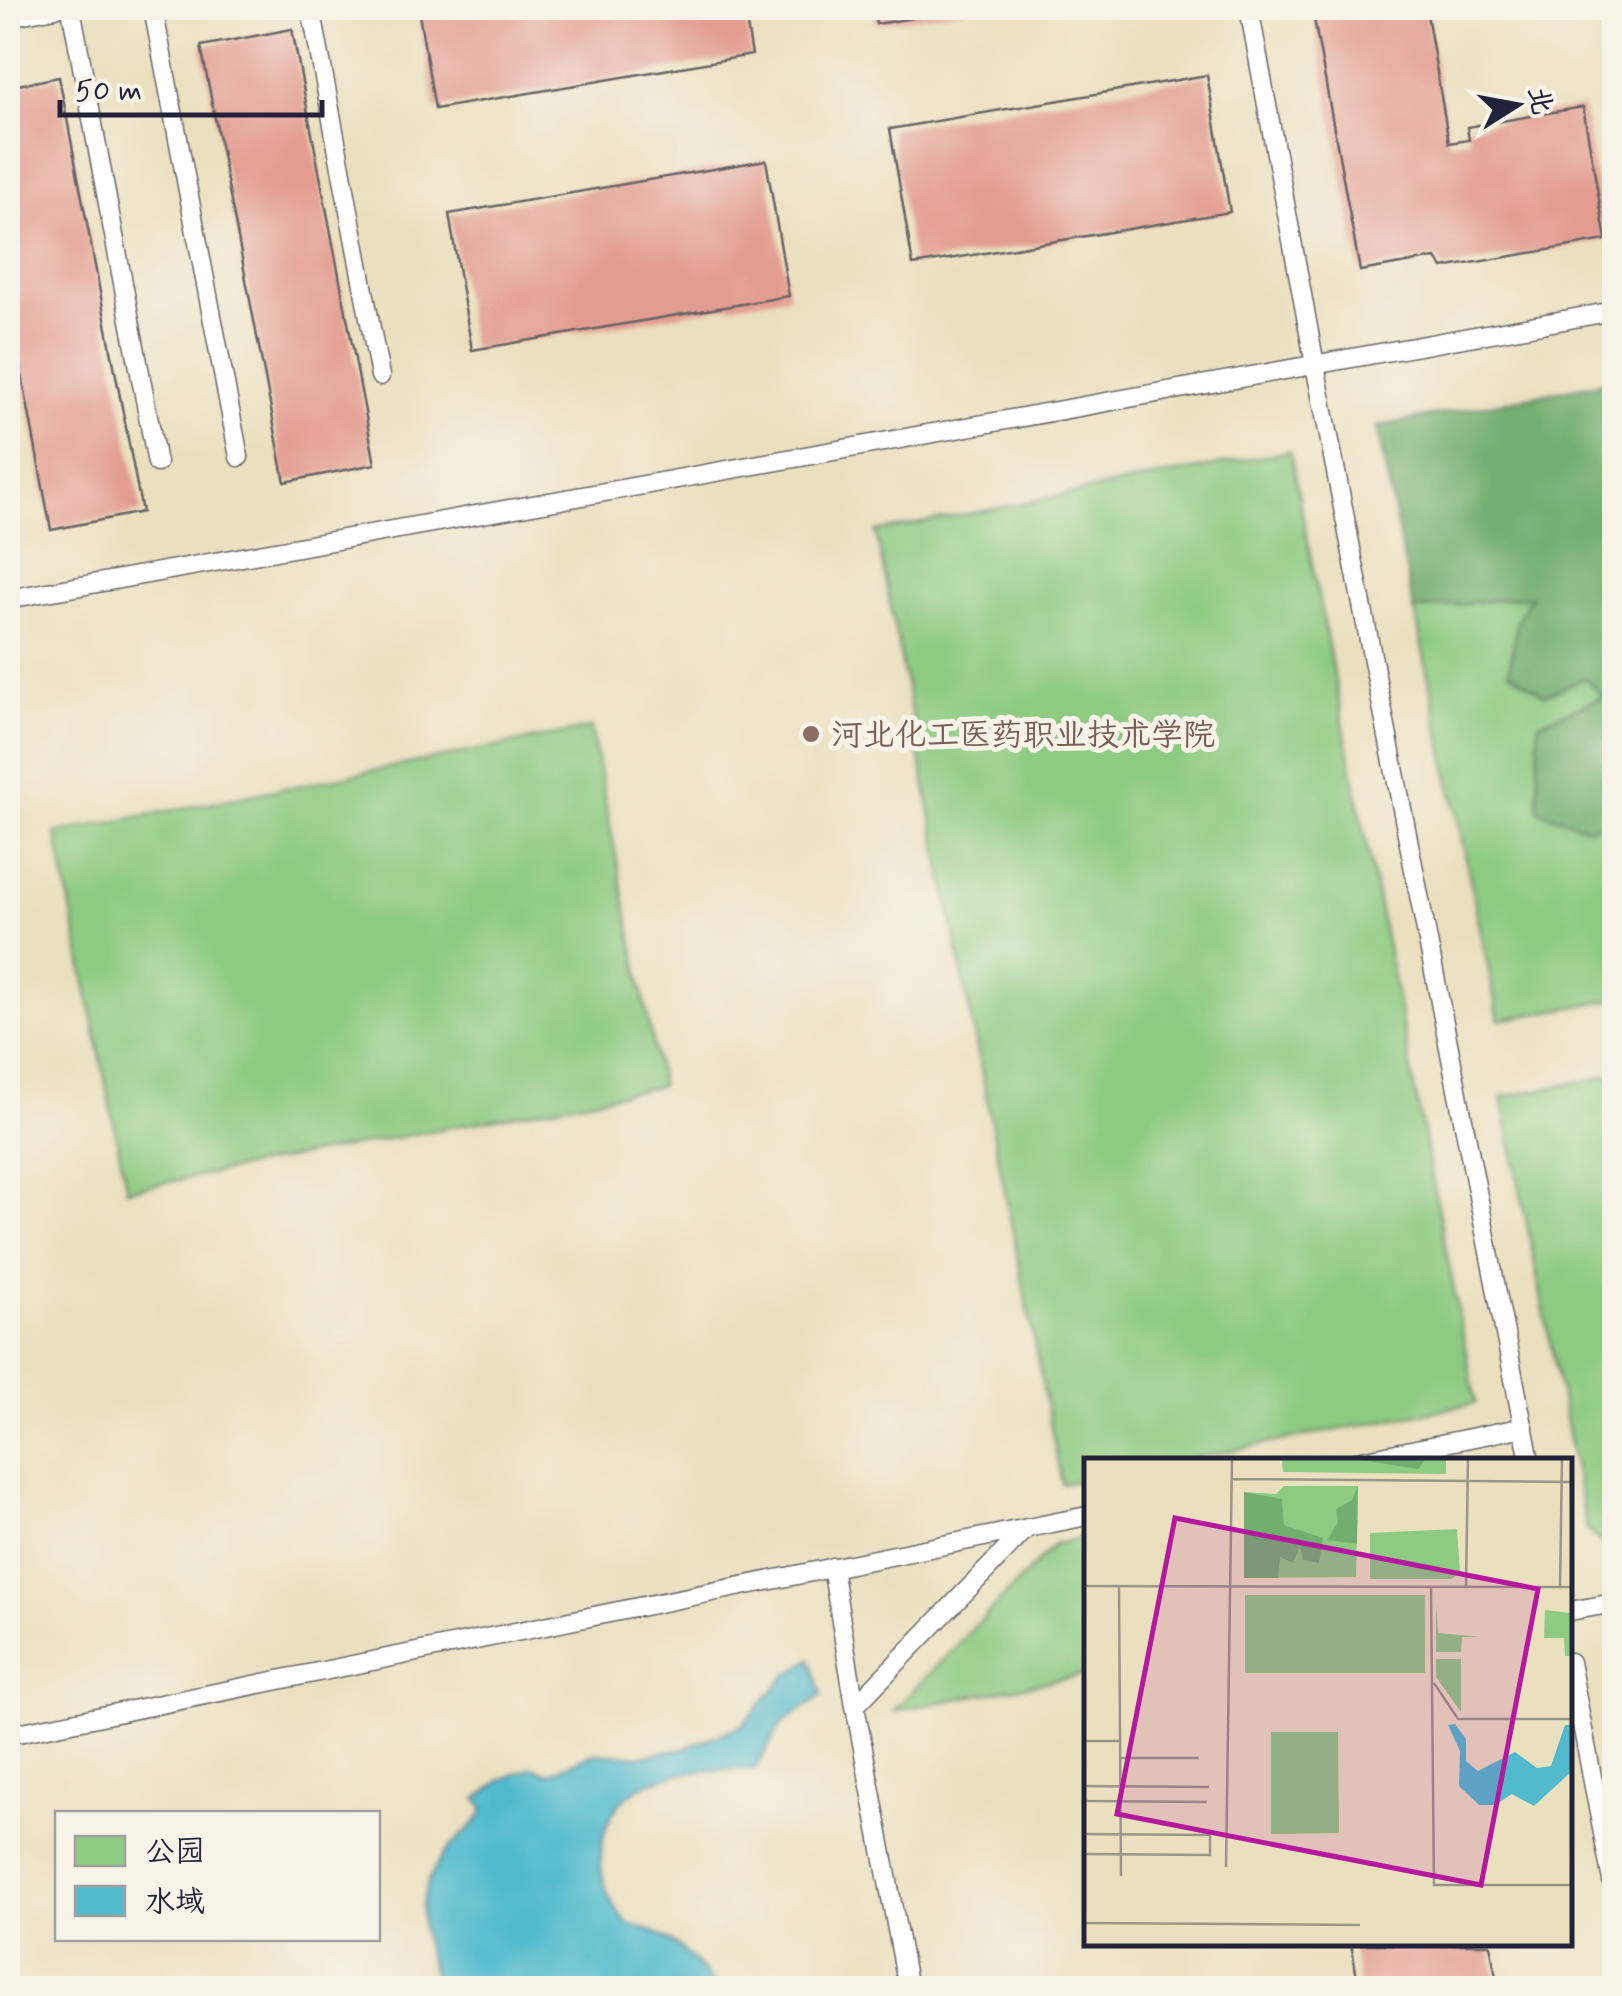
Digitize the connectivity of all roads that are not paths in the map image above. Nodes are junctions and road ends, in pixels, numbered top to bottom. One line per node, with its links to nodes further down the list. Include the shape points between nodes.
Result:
1 (56, 8): 6 (lane)
2 (71, 8): 11 (lane)
3 (153, 8): 10 (lane)
4 (311, 8): 9 (lane)
5 (1249, 8): 8 (lane)
6 (8, 17)
7 (1614, 311): 8 (lane)
8 (1315, 365): 12 (lane); 13 (lane)
9 (380, 376)
10 (239, 457)
11 (157, 463)
12 (8, 599)
13 (1524, 1427): 14 (lane); 15 (lane)
14 (1372, 1458)
15 (1529, 1458)
16 (1084, 1517): 17 (lane)
17 (1028, 1528): 18 (lane); 22 (lane)
18 (832, 1567): 22 (lane); 23 (lane)
19 (1614, 1603): 20 (lane)
20 (1572, 1611)
21 (1572, 1672): 24 (lane)
22 (855, 1706): 25 (lane)
23 (8, 1734)
24 (1614, 1891)
25 (908, 1988)

